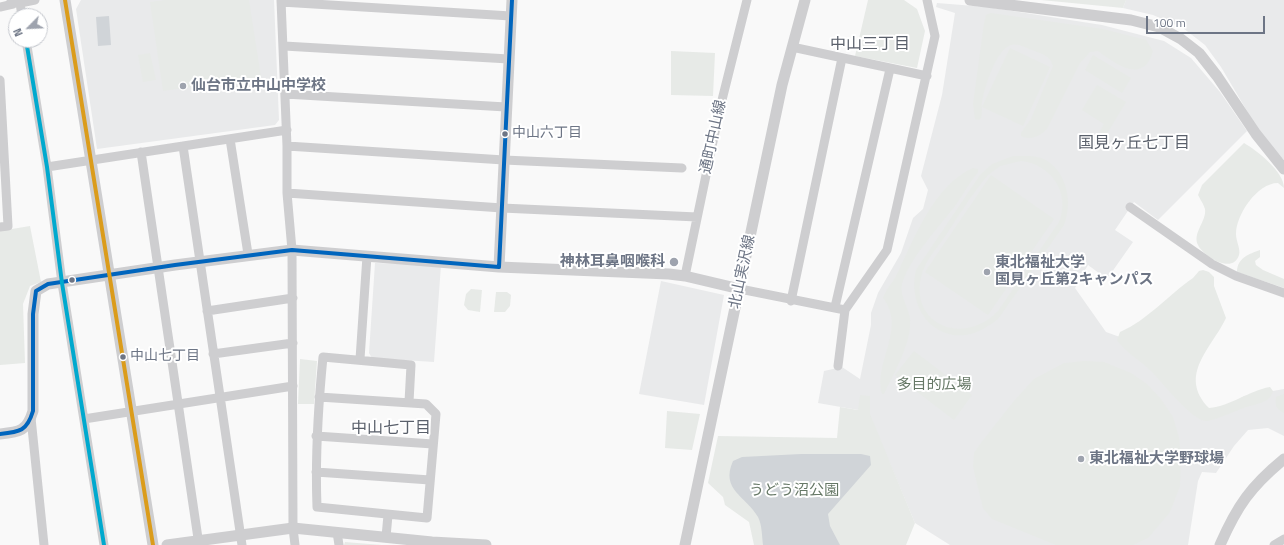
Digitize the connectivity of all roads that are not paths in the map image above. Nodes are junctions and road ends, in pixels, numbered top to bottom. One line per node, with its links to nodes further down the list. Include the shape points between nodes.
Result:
1 (35, 0): 9 (street)
2 (65, 0): 27 (street)
3 (512, 0): 11 (street)
4 (747, 0): 35 (street, 通町中山線, via 720,108)
5 (805, 0): 13 (street, 北山実沢線)
6 (927, 0): 18 (street, via 935,36)
7 (970, 0): 31 (street, via 1131,20 1160,27 1199,53)
8 (281, 1): 11 (street); 12 (street)
9 (16, 2): 10 (street)
10 (0, 8)
11 (511, 16): 16 (street)
12 (284, 46): 16 (street); 20 (street)
13 (792, 47): 15 (street); 46 (street, 北山実沢線)
14 (27, 48): 29 (street)
15 (842, 58): 17 (street); 49 (street)
16 (509, 59): 21 (street)
17 (890, 69): 18 (street); 50 (street)
18 (927, 76): 51 (street, via 887,250)
19 (0, 80): 36 (street, via 8,226)
20 (285, 94): 21 (street); 22 (street)
21 (506, 107): 28 (street)
22 (286, 130): 23 (street); 25 (street)
23 (230, 139): 24 (street); 38 (street)
24 (183, 146): 26 (street); 40 (street)
25 (287, 146): 28 (street); 32 (street)
26 (140, 152): 27 (street); 41 (street)
27 (91, 160): 29 (street); 43 (street)
28 (504, 160): 30 (street); 34 (street)
29 (47, 167): 45 (street)
30 (682, 168)
31 (1284, 169)
32 (287, 193): 34 (street); 37 (street)
33 (1130, 207): 47 (street, via 1212,264 1236,276)
34 (502, 208): 35 (street); 42 (street)
35 (697, 217): 44 (street, 通町中山線)
36 (0, 227)
37 (292, 250): 38 (street); 39 (street); 48 (street)
38 (248, 254): 40 (street)
39 (367, 256): 42 (street); 55 (street)
40 (200, 262): 41 (street); 52 (street)
41 (157, 267): 43 (street); 61 (street)
42 (499, 267): 44 (street)
43 (108, 276): 45 (street); 62 (street)
44 (685, 276): 46 (street)
45 (62, 283): 63 (street, via 48,284 36,291 32,314); 64 (street)
46 (740, 289): 49 (street); 86 (street, 北山実沢線)
47 (1284, 293)
48 (293, 298): 52 (street); 53 (street)
49 (791, 300): 50 (street)
50 (835, 307): 51 (street)
51 (845, 310): 56 (street)
52 (207, 311): 54 (street)
53 (293, 343): 54 (street); 57 (street)
54 (213, 354): 59 (street)
55 (360, 359): 58 (street, via 323,357); 60 (street, via 411,365)
56 (838, 366)
57 (293, 386): 59 (street); 72 (street)
58 (319, 397): 60 (street); 66 (street)
59 (220, 398): 61 (street); 76 (street)
60 (409, 402): 67 (street, via 426,404 436,414)
61 (178, 405): 62 (street); 77 (street)
62 (131, 411): 64 (street); 81 (street)
63 (31, 418): 65 (street, via 28,425 20,431); 79 (street)
64 (84, 419): 80 (street)
65 (0, 434)
66 (316, 436): 67 (street); 69 (street)
67 (433, 444): 70 (street)
68 (1284, 459): 87 (street, via 1239,505)
69 (316, 472): 70 (street); 71 (street, via 316,507)
70 (430, 480): 71 (street, via 427,518)
71 (388, 515): 74 (street)
72 (293, 528): 73 (street); 76 (street); 83 (street)
73 (337, 532): 74 (street); 84 (street)
74 (386, 537): 78 (street)
75 (1284, 539): 88 (street)
76 (241, 540): 77 (street)
77 (199, 543): 82 (street)
78 (432, 544): 85 (street)
79 (44, 545)
80 (104, 545)
81 (152, 545)
82 (167, 545)
83 (295, 545)
84 (339, 545)
85 (481, 545)
86 (685, 545)
87 (1220, 545)
88 (1274, 545)

